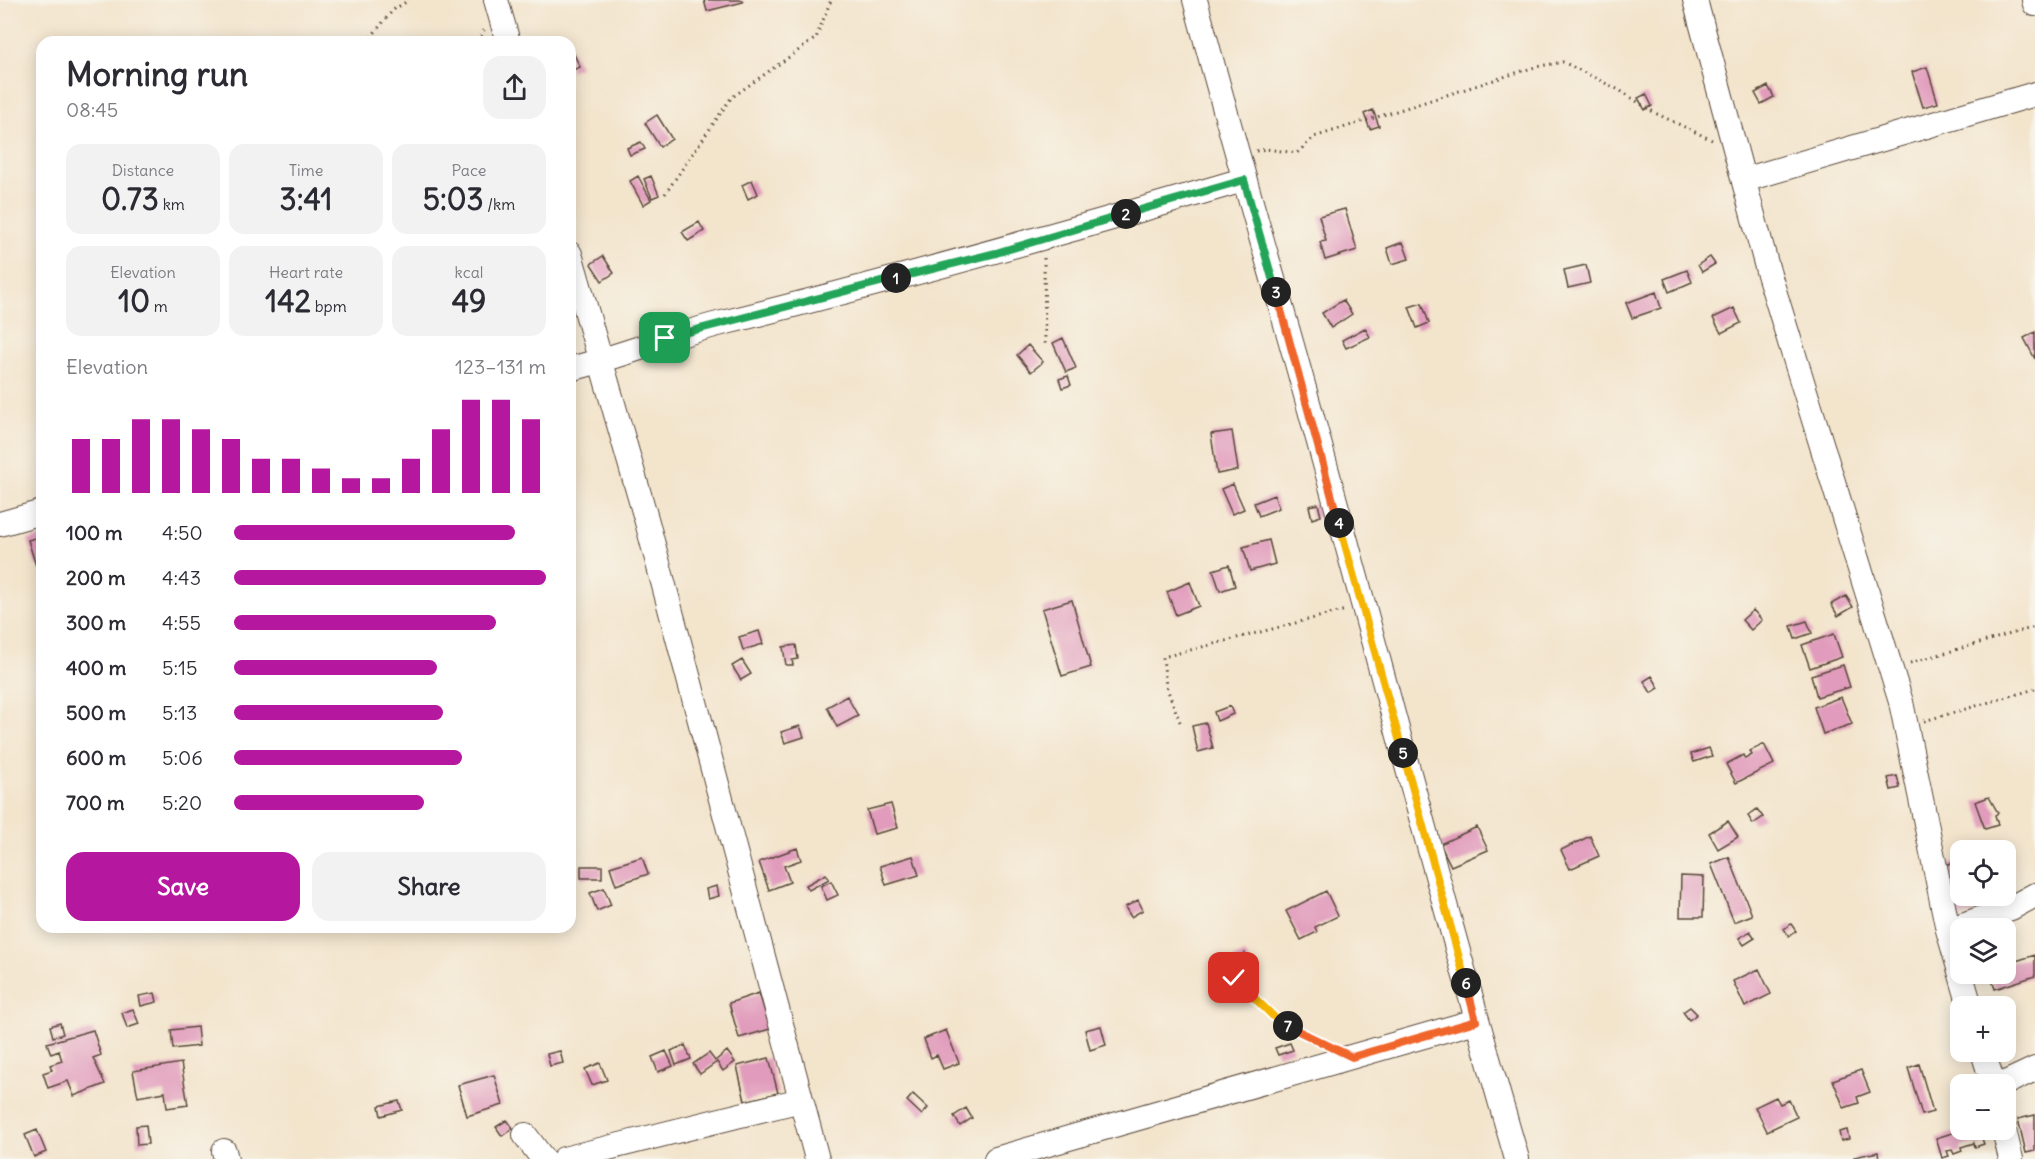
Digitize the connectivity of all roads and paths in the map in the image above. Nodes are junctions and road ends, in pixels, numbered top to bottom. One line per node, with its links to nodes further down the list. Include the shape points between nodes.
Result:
1 (409, 0): 6 (path, via 393,10)
2 (496, 0): 7 (street)
3 (831, 0): 13 (path, via 816,38 730,98)
4 (1195, 0): 10 (street)
5 (1695, 0): 9 (street)
6 (372, 36)
7 (506, 36)
8 (2035, 94): 12 (street)
9 (1736, 151): 10 (path, via 1655,113 1563,62 1535,67 1314,136 1297,153 1266,149); 12 (street)
10 (1236, 156): 11 (street)
11 (1244, 180): 14 (street); 21 (street)
12 (1744, 180): 23 (street, via 1768,271)
13 (665, 194)
14 (1043, 239): 16 (path); 17 (street, via 665,338)
15 (576, 275): 17 (street)
16 (1045, 346)
17 (601, 362): 18 (street); 35 (street)
18 (576, 368)
19 (36, 514): 20 (street)
20 (0, 524)
21 (1362, 607): 25 (path, via 1163,657 1166,686); 31 (street)
22 (2035, 627): 23 (path)
23 (1891, 668): 26 (street)
24 (2035, 689): 26 (path)
25 (1180, 722)
26 (1907, 726): 28 (street)
27 (2035, 895): 28 (street, via 2011,908)
28 (1948, 930): 30 (street)
29 (1234, 978): 32 (path, via 1275,1018)
30 (1967, 996)
31 (1476, 1021): 32 (street); 42 (street)
32 (1352, 1057): 41 (street)
33 (2035, 1069): 34 (street)
34 (2016, 1078)
35 (801, 1100): 39 (street); 40 (street)
36 (525, 1135): 38 (street)
37 (2006, 1140): 43 (street)
38 (543, 1159)
39 (564, 1159)
40 (817, 1159)
41 (996, 1159)
42 (1517, 1159)
43 (2011, 1159)

